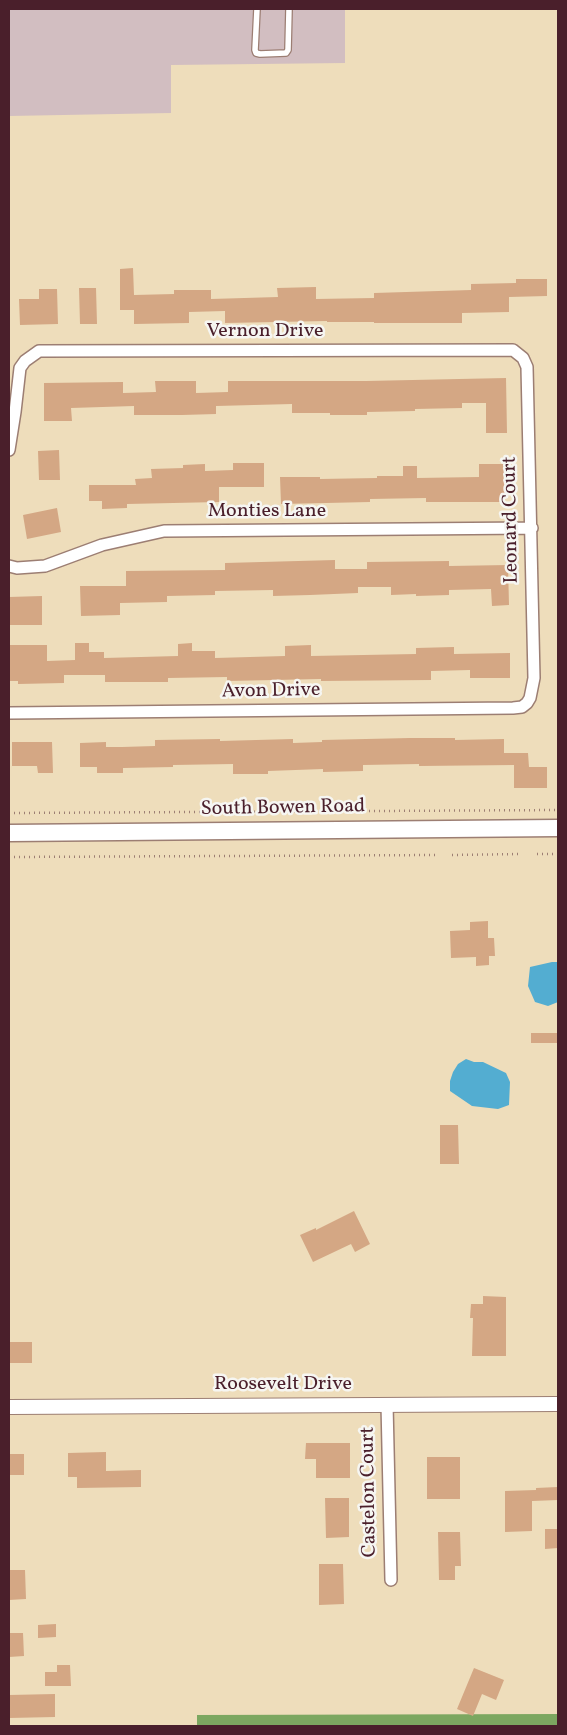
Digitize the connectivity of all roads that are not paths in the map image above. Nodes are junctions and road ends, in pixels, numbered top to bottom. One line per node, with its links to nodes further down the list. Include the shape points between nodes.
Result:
1 (257, 9): 2 (lane, via 255,50 260,54 286,53)
2 (290, 9)
3 (509, 350): 4 (street, Vernon Drive, via 39,351 20,368); 5 (street, Leonard Court, via 523,358 527,367)
4 (9, 450)
5 (532, 528): 6 (street, Monties Lane, via 164,531 102,545 45,566); 7 (street, Leonard Court, via 534,678)
6 (9, 566)
7 (530, 698): 8 (street, Avon Drive, via 522,707 514,708)
8 (9, 713)
9 (558, 828): 10 (main road, South Bowen Road)
10 (9, 833)
11 (387, 1404): 12 (street, Roosevelt Drive); 13 (street, Roosevelt Drive); 14 (street, Castelon Court)
12 (558, 1404)
13 (9, 1406)
14 (391, 1580)

